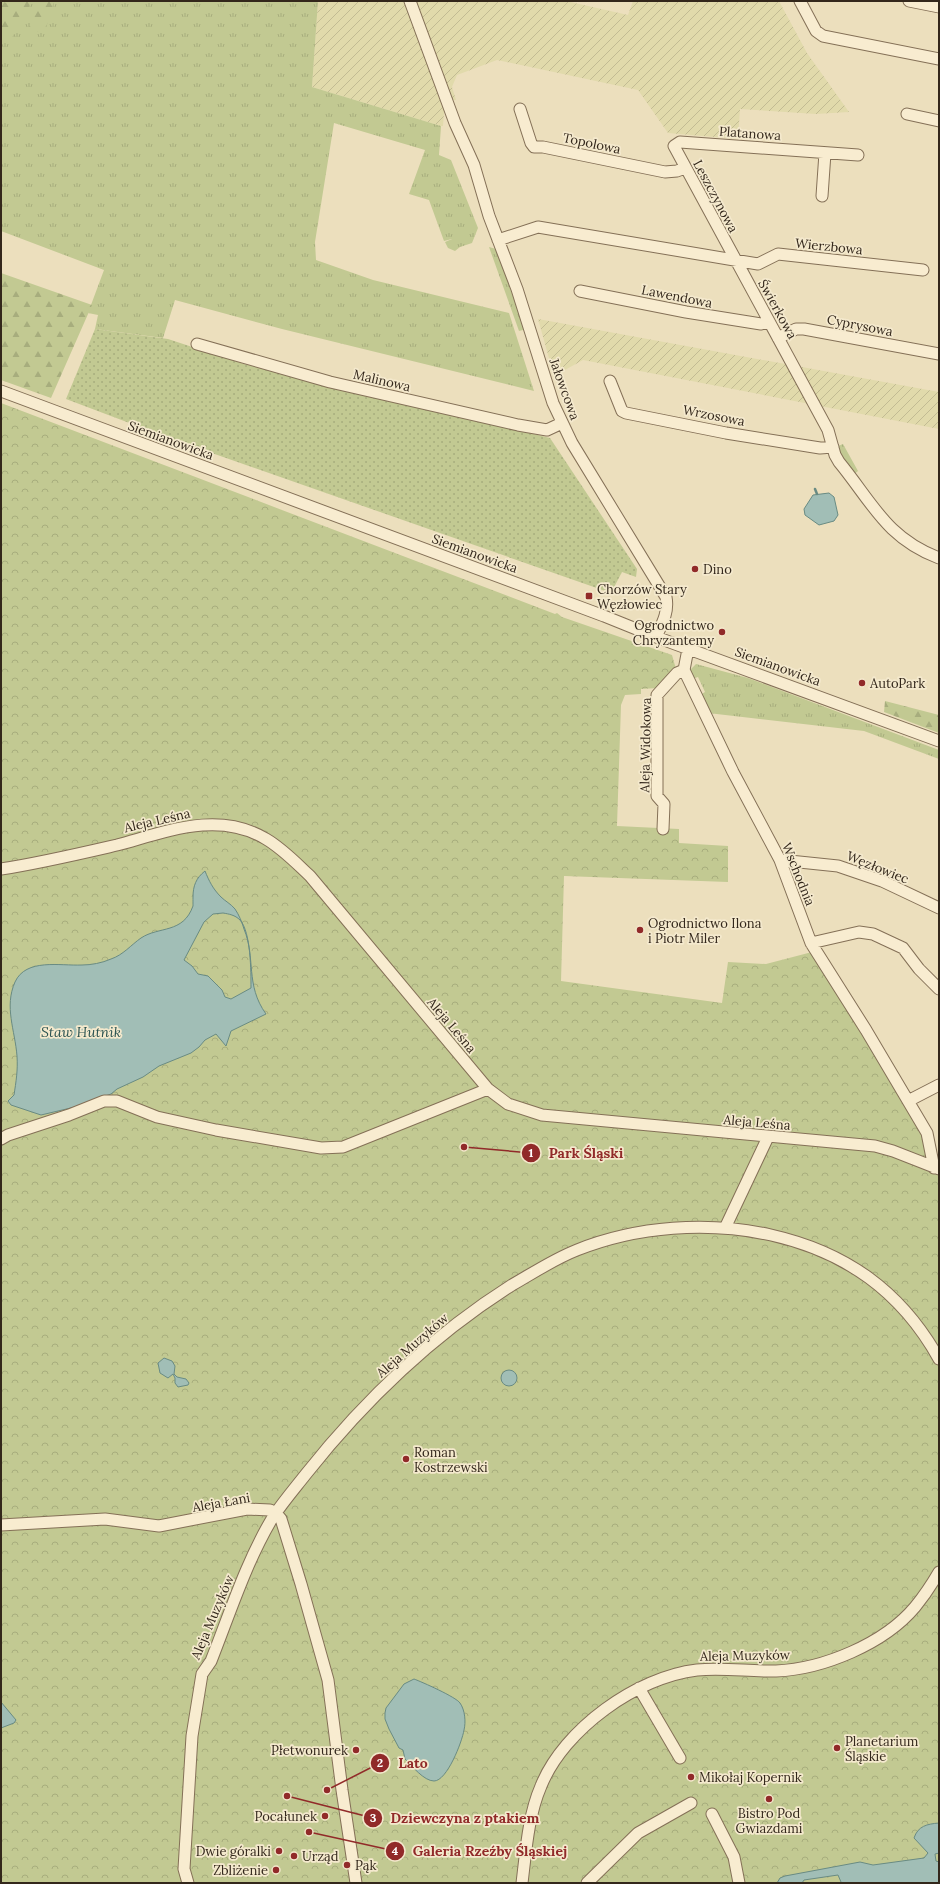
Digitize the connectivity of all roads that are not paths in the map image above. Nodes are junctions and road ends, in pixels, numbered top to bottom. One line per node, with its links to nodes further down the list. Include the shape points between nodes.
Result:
1 (410, 1): 14 (street, Jałowcowa, via 471,158)
2 (800, 1): 5 (street, via 816,31 823,36)
3 (909, 1): 4 (street)
4 (939, 7)
5 (939, 59)
6 (520, 109): 12 (street, Topolowa, via 534,147 665,172)
7 (907, 114): 8 (street)
8 (939, 120)
9 (674, 146): 10 (street, Platanowa, via 680,142); 12 (street, Leszczynowa)
10 (825, 153): 11 (street, Platanowa); 13 (street)
11 (858, 155)
12 (685, 168): 15 (street, Leszczynowa)
13 (822, 196)
14 (498, 240): 15 (street, via 538,227); 24 (street, Jałowcowa, via 549,392)
15 (734, 260): 16 (street, Wierzbowa, via 758,264 778,254); 18 (street, Świerkowa)
16 (923, 270)
17 (580, 291): 18 (street, Lawendowa, via 686,312 761,324)
18 (769, 322): 19 (street, Świerkowa)
19 (778, 338): 21 (street, Cyprysowa, via 796,329 804,329); 25 (street, Świerkowa, via 828,430)
20 (197, 344): 24 (street, Malinowa, via 330,382 518,425 547,430)
21 (939, 354)
22 (610, 381): 25 (street, Wrzosowa, via 622,411 726,433 820,448)
23 (1, 391): 27 (street, Siemianowicka)
24 (562, 423): 27 (street, Jałowcowa, via 664,592 667,608)
25 (833, 447): 26 (street, Świerkowa, via 839,462 886,524 904,539)
26 (939, 558)
27 (656, 637): 28 (street, Siemianowicka)
28 (688, 649): 29 (street); 30 (street, Siemianowicka)
29 (684, 670): 31 (street, Aleja Widokowa, via 677,673 657,695 657,796 664,804); 32 (street, Wschodnia, via 733,772)
30 (939, 741)
31 (662, 829)
32 (780, 860): 34 (street, Węzłowiec, via 838,866 882,881); 35 (street, Wschodnia)
33 (1, 869): 38 (street, Aleja Leśna, via 49,861 184,826 212,824 242,829 266,838 310,876)
34 (939, 908)
35 (811, 943): 36 (street, via 859,932 873,934 903,948); 39 (street, Wschodnia)
36 (939, 989)
37 (939, 1085): 39 (street)
38 (488, 1090): 40 (street, Aleja Leśna, via 508,1104 542,1115); 41 (street, via 343,1147 321,1148 178,1122 104,1101 14,1132)
39 (908, 1101): 42 (street, Wschodnia, via 927,1133)
40 (768, 1137): 42 (street, Aleja Leśna, via 875,1146); 43 (street)
41 (1, 1139)
42 (936, 1168)
43 (725, 1228): 44 (street, Aleja Muzyków, via 765,1234 809,1246 855,1268 900,1304 924,1333); 45 (street, Aleja Muzyków, via 674,1228 608,1240 556,1260 505,1290 448,1332 376,1395 338,1436)
44 (939, 1359)
45 (276, 1513): 46 (street, Aleja Łani, via 270,1510 247,1509 159,1526 99,1519); 52 (street, Aleja Muzyków, via 245,1574 211,1661 202,1674 192,1736 184,1869); 53 (street, via 281,1519 325,1669)
46 (1, 1524)
47 (939, 1572): 48 (street, Aleja Muzyków, via 914,1608 900,1621 866,1645 837,1658 806,1667 777,1671 696,1670 664,1678)
48 (639, 1688): 49 (street); 54 (street, Aleja Muzyków, via 594,1718 547,1772 529,1826)
49 (682, 1761)
50 (691, 1803): 55 (street, via 638,1833)
51 (712, 1814): 56 (street, via 734,1857)
52 (188, 1883)
53 (356, 1883)
54 (522, 1883)
55 (587, 1883)
56 (739, 1883)

